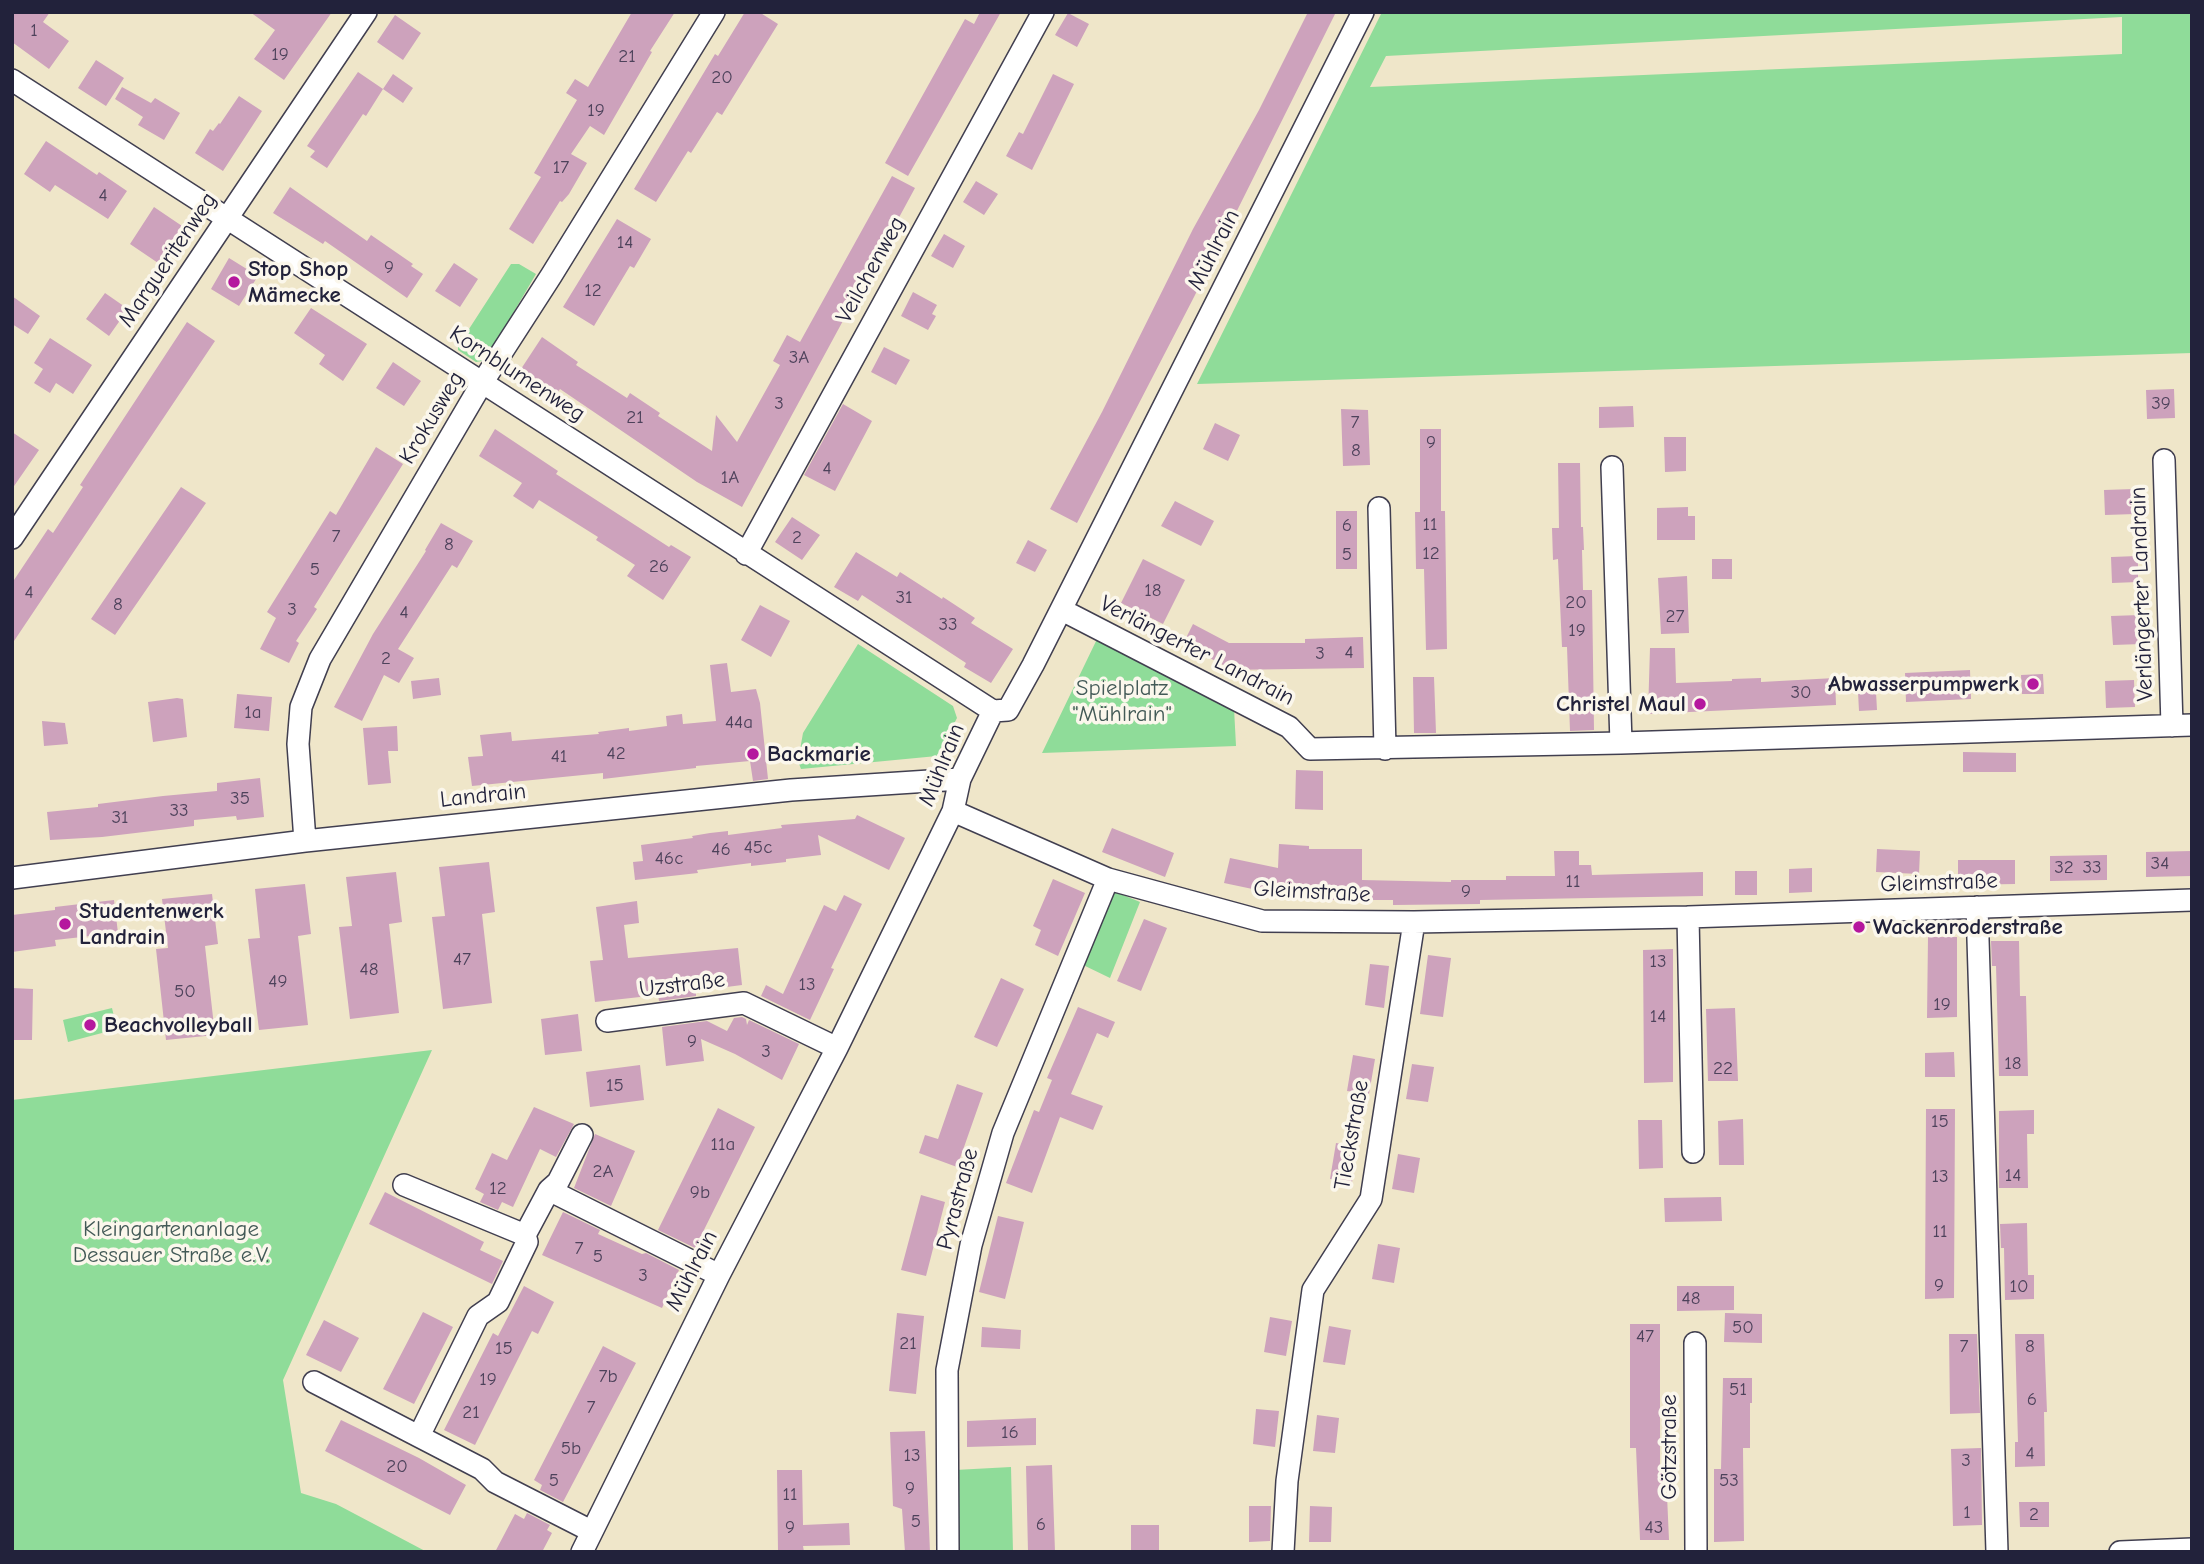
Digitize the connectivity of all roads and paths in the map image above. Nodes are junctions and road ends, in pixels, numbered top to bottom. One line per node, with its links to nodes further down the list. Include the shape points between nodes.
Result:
1 (366, 12): 6 (street, Margueritenweg)
2 (714, 12): 7 (street, Krokusweg)
3 (1043, 12): 12 (street, Veilchenweg)
4 (1363, 12): 13 (street, Mühlrain)
5 (12, 80): 6 (street, Kornblumenweg)
6 (227, 220): 7 (street, Kornblumenweg); 11 (street, Margueritenweg)
7 (482, 383): 12 (street, Kornblumenweg); 20 (street, Krokusweg, via 320,659 301,707 298,744)
8 (2164, 460): 15 (street, Verlängerter Landrain)
9 (1612, 467): 16 (street)
10 (1379, 508): 17 (street)
11 (12, 538)
12 (746, 554): 14 (street, Kornblumenweg)
13 (1062, 610): 14 (street, Mühlrain, via 1008,710); 17 (street, Verlängerter Landrain, via 1289,727 1310,750)
14 (993, 711): 18 (street, Mühlrain)
15 (2182, 726): 16 (street, Verlängerter Landrain)
16 (1621, 743): 17 (street, Verlängerter Landrain)
17 (1385, 750)
18 (960, 779): 19 (street, Mühlrain); 20 (street, Landrain, via 791,789)
19 (953, 811): 22 (street, Gleimstraße); 28 (street, Mühlrain)
20 (305, 841): 21 (street, Landrain)
21 (12, 878)
22 (1108, 878): 26 (street, Gleimstraße, via 1262,921); 41 (street, Pyrastraße, via 1003,1133 971,1245 947,1370)
23 (2192, 900): 24 (street, Gleimstraße)
24 (1977, 907): 25 (street, Gleimstraße); 44 (street)
25 (1688, 917): 26 (street, Gleimstraße); 30 (street)
26 (1414, 922): 42 (street, Tieckstraße, via 1371,1199 1313,1290 1287,1480)
27 (607, 1021): 28 (street, Uzstraße, via 744,1003)
28 (837, 1048): 34 (street, Mühlrain)
29 (582, 1135): 32 (street, via 558,1182)
30 (1693, 1152)
31 (404, 1185): 33 (street)
32 (548, 1190): 33 (street); 34 (street)
33 (525, 1235): 37 (street, via 527,1242 498,1302 478,1316)
34 (719, 1275): 38 (street, Mühlrain)
35 (1695, 1343): 43 (street, Götzstraße)
36 (314, 1382): 37 (street)
37 (419, 1436): 38 (street, via 482,1469 495,1482)
38 (591, 1531): 40 (street, Mühlrain)
39 (2192, 1549): 45 (street)
40 (582, 1552)
41 (948, 1552)
42 (1283, 1552)
43 (1696, 1552)
44 (1997, 1552)
45 (2120, 1552)

